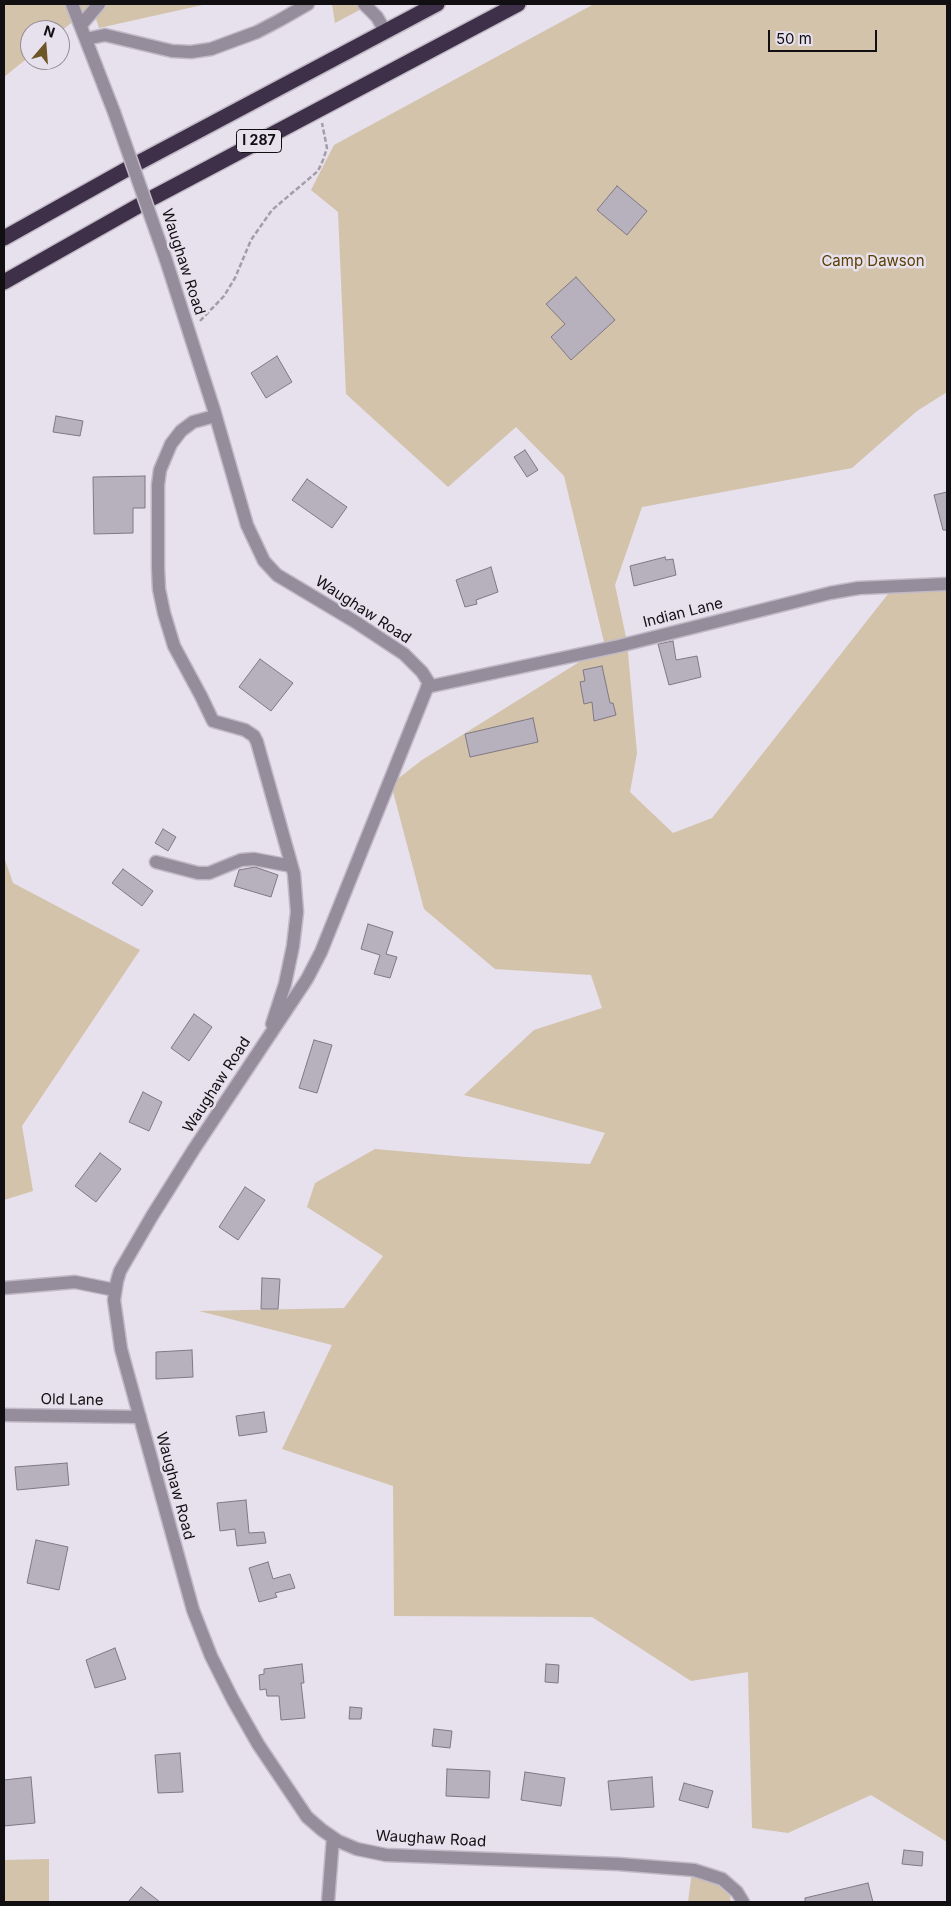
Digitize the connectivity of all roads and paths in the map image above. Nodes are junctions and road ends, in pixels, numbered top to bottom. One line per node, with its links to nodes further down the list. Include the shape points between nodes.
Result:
1 (72, 4): 7 (street, Waughaw Road)
2 (99, 4): 7 (street)
3 (308, 4): 9 (street, via 257,32 211,49 172,50 105,35)
4 (364, 4): 8 (street)
5 (437, 4): 8 (highway, I 287)
6 (518, 4): 10 (highway, I 287)
7 (81, 25): 9 (street, Waughaw Road)
8 (385, 31): 11 (highway, I 287)
9 (86, 39): 13 (street, Waughaw Road, bridge)
10 (317, 110): 12 (highway, I 287); 13 (path, via 327,148 318,171 272,210 251,240 224,296)
11 (4, 238)
12 (4, 282)
13 (189, 332): 14 (street, Waughaw Road)
14 (215, 416): 16 (street, Waughaw Road, via 247,526 264,561 277,575 404,654 429,682); 18 (street, via 192,422 181,431 171,444 160,470 159,589 174,646 213,721 245,730 257,742)
15 (947, 584): 16 (street, Indian Lane, via 859,588 830,593 619,646)
16 (427, 687): 19 (street, Waughaw Road, via 321,952 307,979)
17 (156, 862): 18 (street, via 198,873 209,873 241,860)
18 (291, 866): 19 (street, via 296,885 295,937 285,984)
19 (268, 1036): 21 (street, Waughaw Road, via 152,1216 120,1271)
20 (4, 1288): 21 (street, via 75,1282)
21 (115, 1290): 23 (street, Waughaw Road, via 117,1330)
22 (4, 1416): 23 (street, Old Lane)
23 (140, 1417): 24 (street, Waughaw Road, via 193,1610 212,1656 233,1700 285,1785 308,1817)
24 (333, 1838): 25 (street); 26 (street, Waughaw Road, via 357,1849 386,1856 694,1870 722,1879)
25 (328, 1902)
26 (743, 1902)

